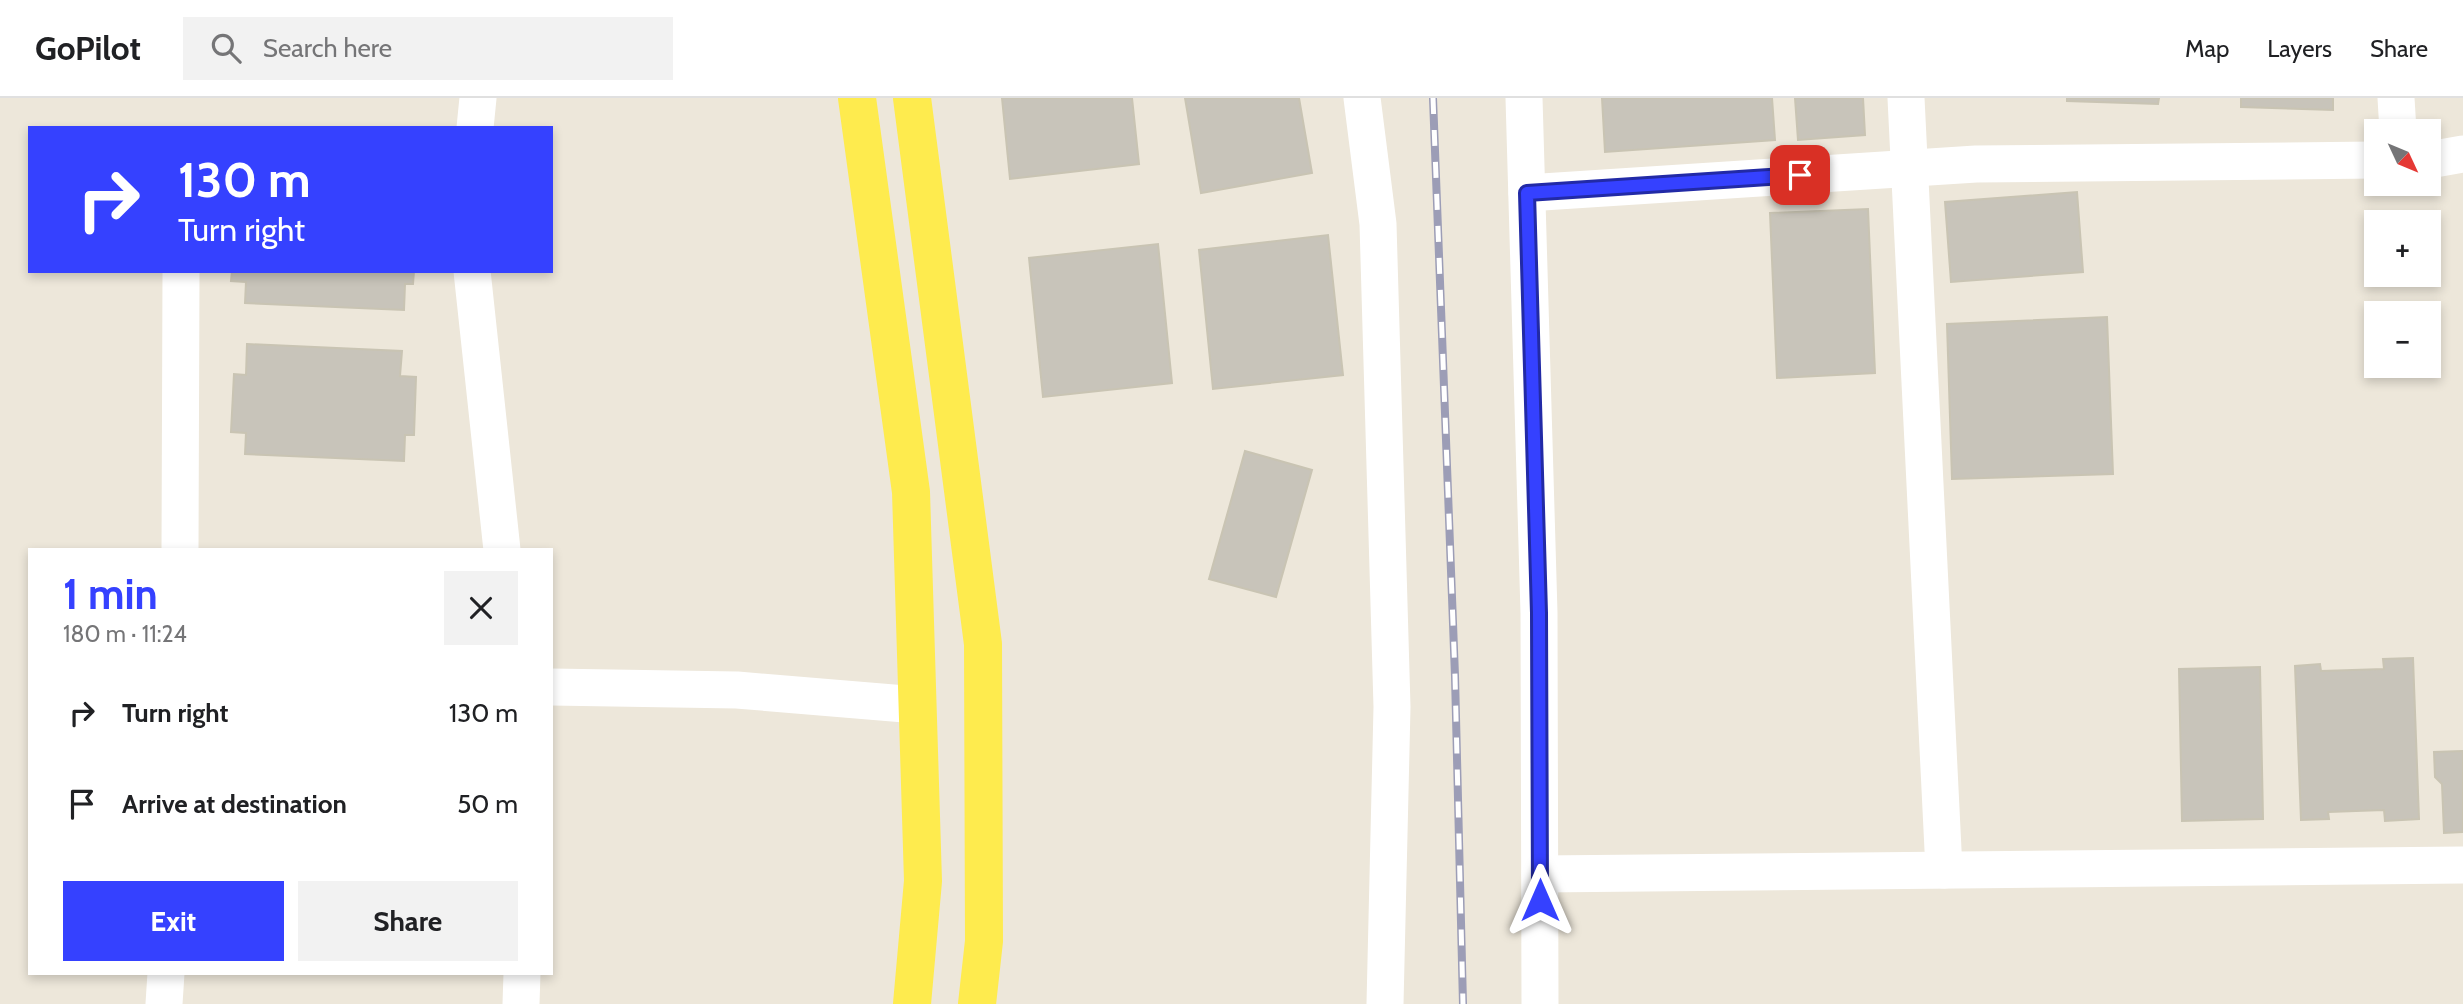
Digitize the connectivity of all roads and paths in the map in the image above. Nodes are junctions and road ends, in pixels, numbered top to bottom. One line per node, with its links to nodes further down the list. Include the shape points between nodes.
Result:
1 (478, 98): 9 (street)
2 (857, 98): 20 (main road, via 911,492)
3 (912, 98): 29 (main road, via 983,644 984,941)
4 (1362, 98): 30 (street, via 1378,223 1392,707)
5 (1524, 98): 14 (street)
6 (1906, 98): 13 (street)
7 (2396, 98): 8 (street)
8 (2397, 119)
9 (475, 126)
10 (2463, 154): 11 (street)
11 (2441, 158)
12 (2364, 160): 13 (street, via 1976,164)
13 (1910, 169): 14 (street); 22 (street)
14 (1527, 193): 23 (street, via 1539,613)
15 (181, 273): 17 (street)
16 (472, 273): 18 (street)
17 (180, 548)
18 (502, 548)
19 (553, 687): 20 (street, via 737,690)
20 (917, 705): 28 (main road, via 923,881)
21 (2463, 866): 22 (street)
22 (1944, 870): 23 (street)
23 (1540, 874): 31 (street)
24 (166, 975): 26 (street)
25 (522, 975): 27 (street)
26 (164, 1004)
27 (521, 1004)
28 (912, 1004)
29 (977, 1004)
30 (1385, 1004)
31 (1540, 1004)

